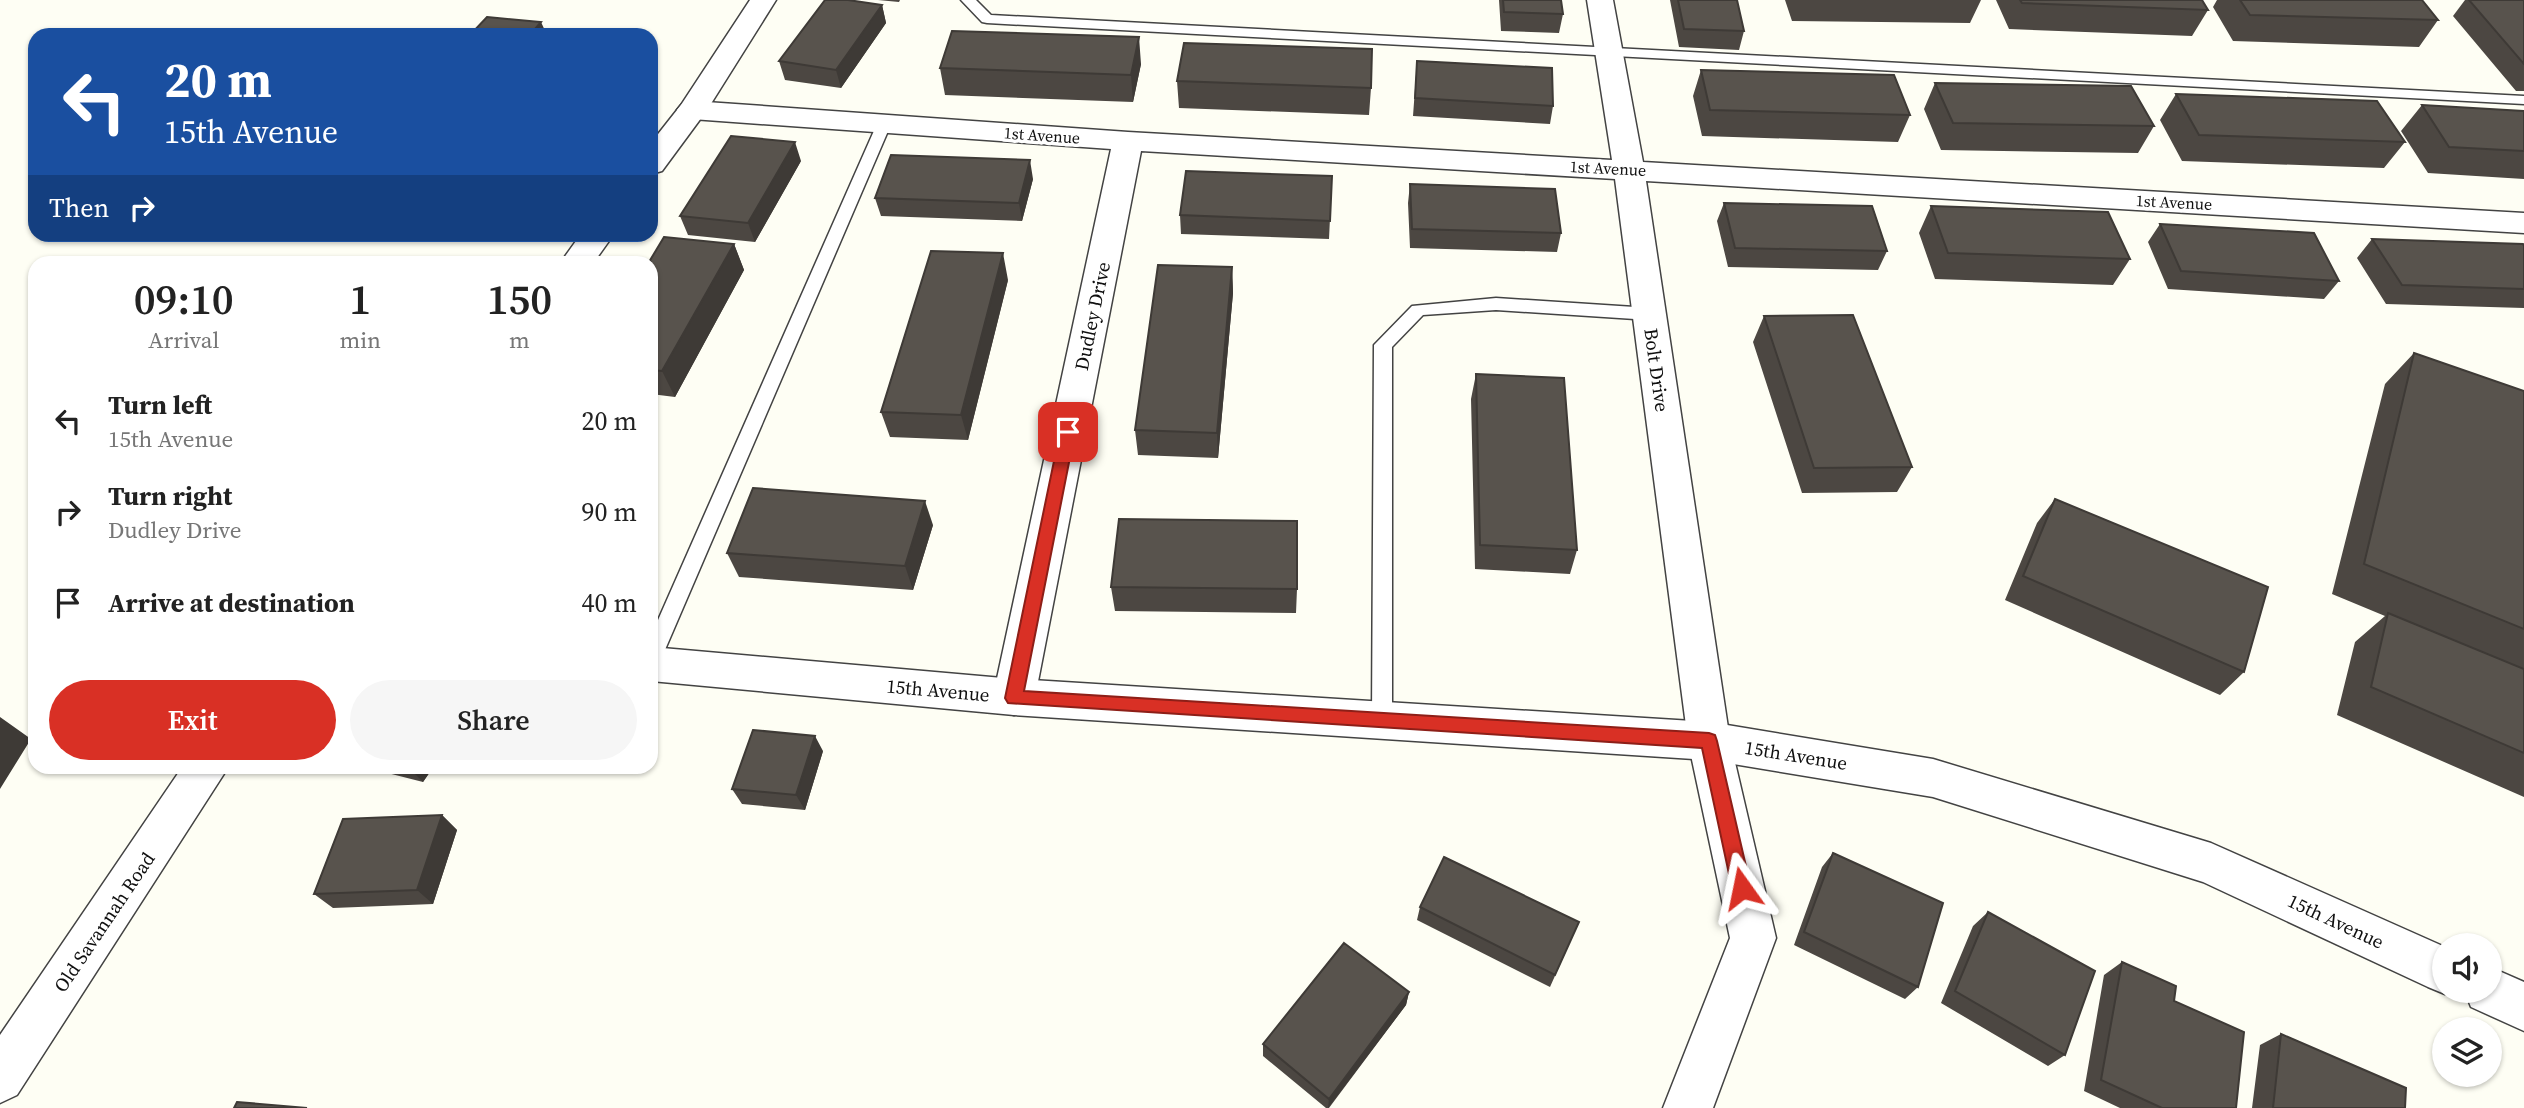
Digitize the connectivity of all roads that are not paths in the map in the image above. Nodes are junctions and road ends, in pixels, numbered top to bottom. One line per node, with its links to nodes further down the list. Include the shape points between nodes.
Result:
1 (763, 0): 6 (street)
2 (968, 0): 4 (lane, via 987,19)
3 (1600, 0): 4 (street, Bolt Drive)
4 (1609, 54): 5 (lane); 10 (street, Bolt Drive)
5 (2524, 100)
6 (692, 110): 7 (street, 1st Avenue); 9 (street)
7 (884, 124): 8 (street, 1st Avenue); 13 (lane)
8 (1128, 141): 10 (street, 1st Avenue); 15 (street, Dudley Drive)
9 (658, 155)
10 (1629, 169): 11 (street, 1st Avenue); 12 (street, Bolt Drive)
11 (2524, 223)
12 (1650, 314): 16 (lane, via 1496,304 1418,310 1383,345); 17 (street, Bolt Drive)
13 (658, 646)
14 (658, 663): 15 (street, 15th Avenue)
15 (1014, 698): 16 (street, 15th Avenue)
16 (1382, 720): 17 (street, 15th Avenue)
17 (1709, 741): 19 (street, 15th Avenue, via 1933,778 2211,864); 23 (street, Bolt Drive, via 1753,938)
18 (203, 774): 22 (street, Old Savannah Road)
19 (2432, 965)
20 (2502, 997): 21 (street)
21 (2524, 1007)
22 (0, 1078)
23 (1688, 1108)

